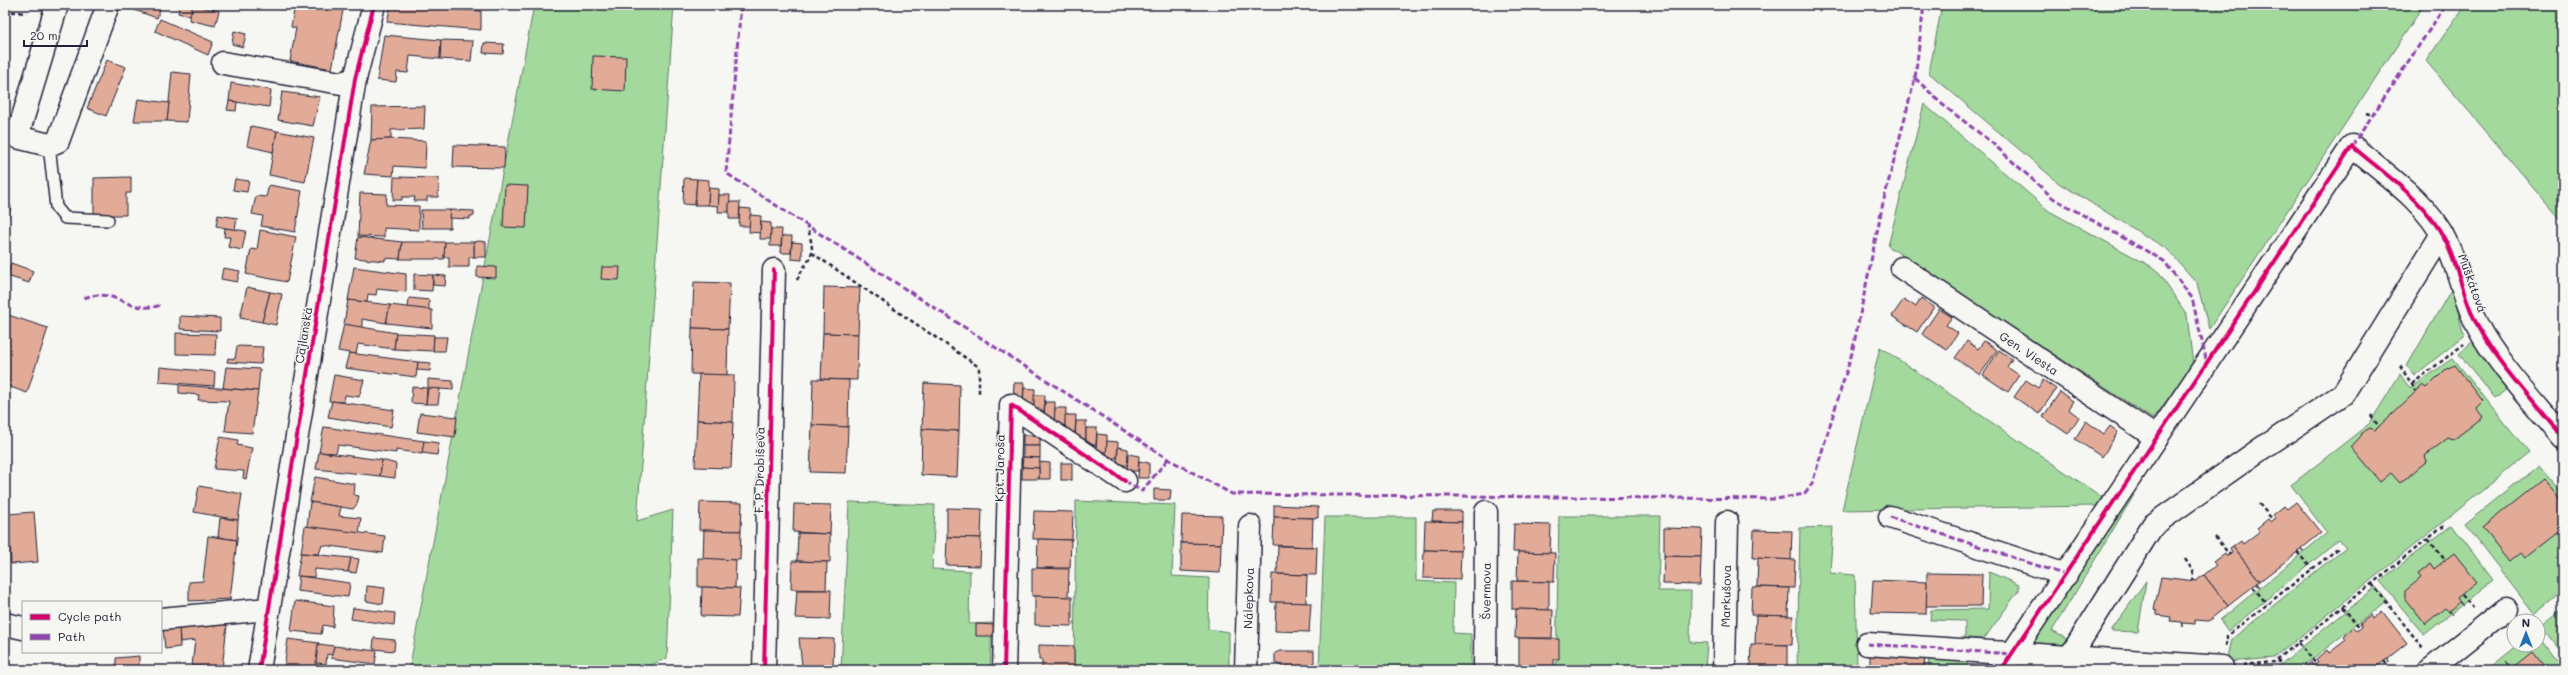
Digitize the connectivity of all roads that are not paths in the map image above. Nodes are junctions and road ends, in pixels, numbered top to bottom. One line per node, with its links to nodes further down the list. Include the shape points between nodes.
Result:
1 (57, 5): 6 (street, via 17,136)
2 (108, 5): 6 (street, via 58,141)
3 (374, 5): 5 (street, Cajlanská)
4 (223, 63): 5 (street, via 341,83)
5 (355, 79): 19 (street, Cajlanská)
6 (49, 145): 7 (lane, via 56,207 65,218)
7 (108, 220)
8 (2442, 234): 11 (street, Muškátová, via 2423,210 2352,146); 12 (street, Muškátová, via 2454,259 2478,327 2490,347); 25 (street, via 2343,394 2153,525)
9 (1902, 268): 11 (street, Gen. Viesta)
10 (774, 270): 30 (street, F. P. Drobiševa)
11 (2157, 438): 18 (street)
12 (2563, 438)
13 (1125, 481): 31 (street, Kpt. Jaroša, via 1011,405)
14 (1486, 512): 33 (street, Švermova)
15 (1890, 517): 18 (street)
16 (1727, 522): 34 (street, Markušova)
17 (1250, 526): 32 (street, Nálepkova)
18 (2066, 575): 26 (street)
19 (268, 609): 21 (street); 29 (street, Cajlanská)
20 (2506, 609): 27 (street)
21 (162, 619)
22 (5, 624): 23 (street)
23 (22, 628)
24 (1867, 644): 26 (street)
25 (2069, 658): 26 (street); 28 (street)
26 (2007, 662)
27 (2429, 662)
28 (2222, 667)
29 (259, 670)
30 (764, 670)
31 (1004, 670)
32 (1246, 670)
33 (1485, 670)
34 (1724, 670)

